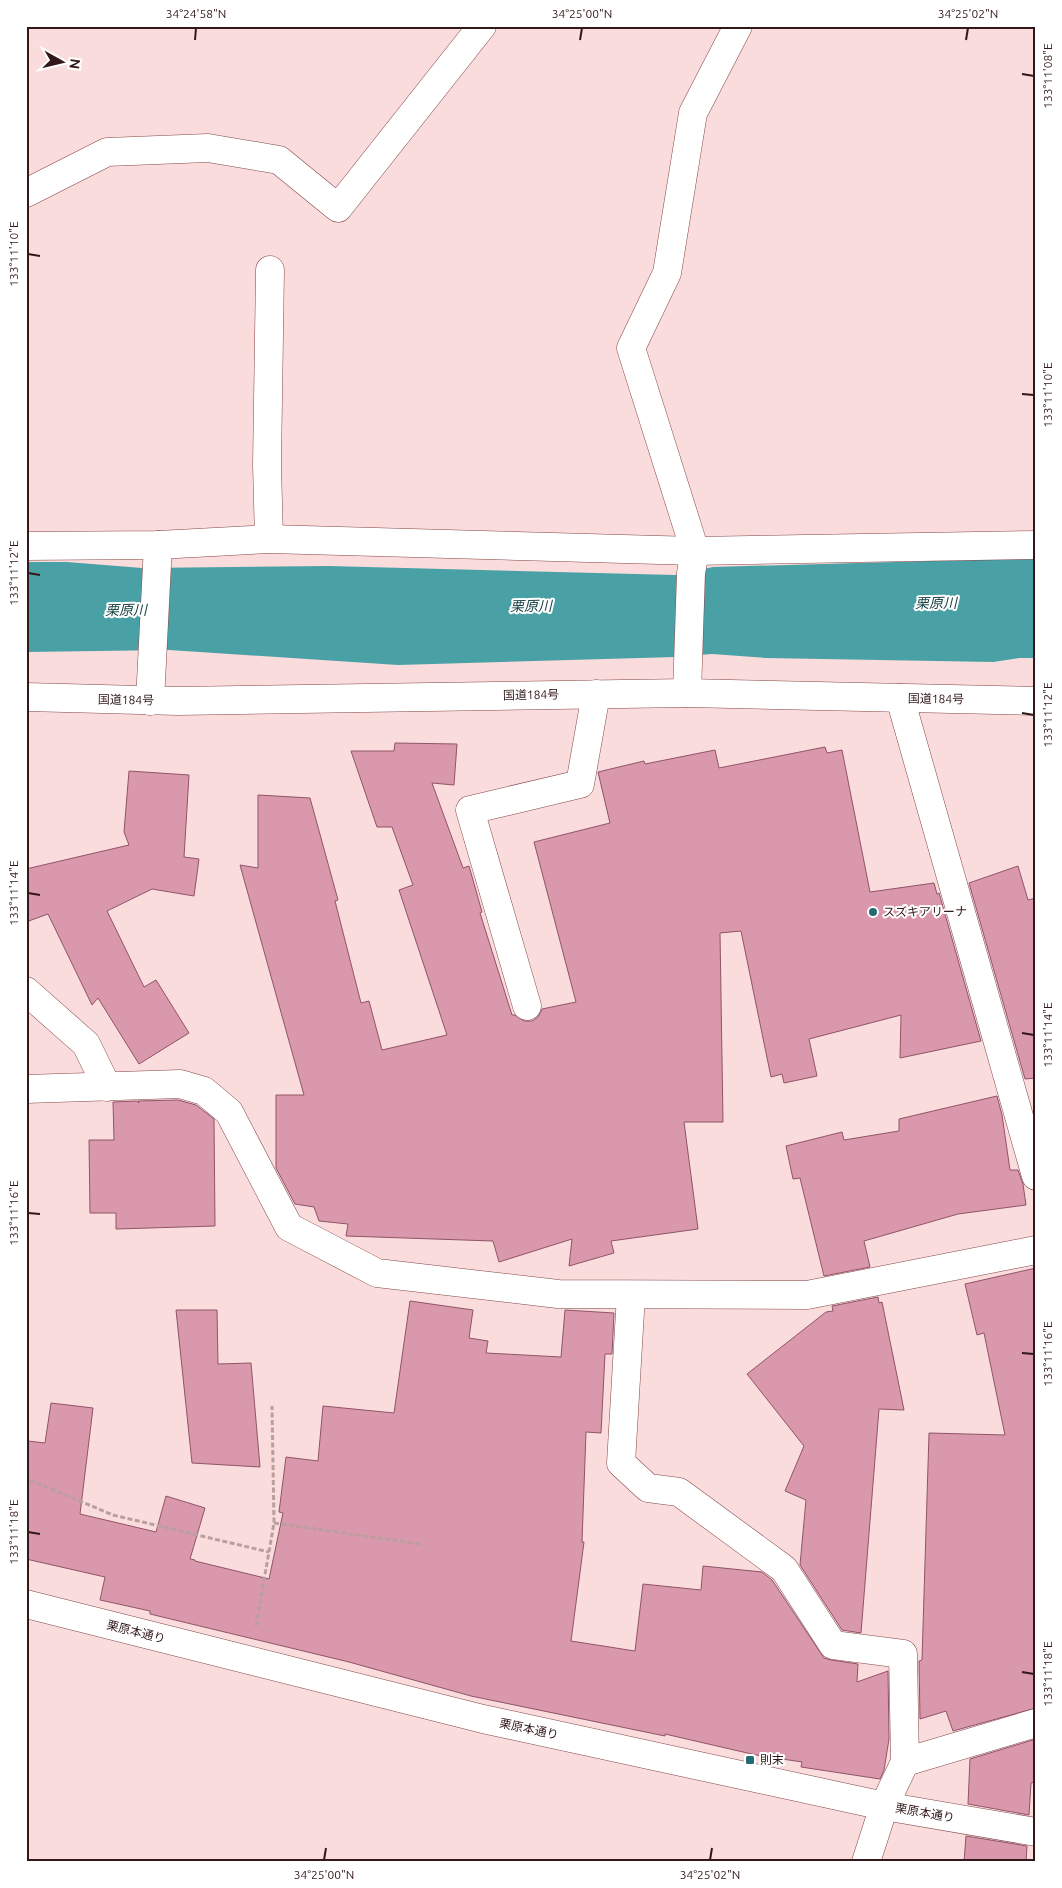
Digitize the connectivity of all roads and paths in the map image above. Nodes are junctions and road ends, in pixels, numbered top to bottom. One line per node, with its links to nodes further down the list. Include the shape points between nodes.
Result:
1 (482, 26): 3 (main road, via 338,208 279,160 208,148 107,152)
2 (738, 26): 9 (main road, via 693,112 667,273 631,348)
3 (26, 193)
4 (270, 270): 5 (main road)
5 (269, 539): 8 (main road); 9 (main road)
6 (1036, 545): 9 (main road)
7 (26, 546): 8 (main road)
8 (157, 558): 14 (main road)
9 (693, 562): 10 (main road)
10 (687, 693): 11 (main road, 国道184号); 13 (main road, 国道184号)
11 (596, 694): 14 (main road, 国道184号); 17 (main road, via 580,784 470,810)
12 (26, 697): 14 (main road, 国道184号)
13 (900, 698): 15 (main road, 国道184号); 20 (main road)
14 (150, 701)
15 (1036, 701)
16 (26, 991): 18 (main road, via 86,1044)
17 (528, 1006)
18 (107, 1086): 19 (main road); 22 (main road, via 180,1084 204,1091 228,1112 289,1227 377,1273 558,1294)
19 (26, 1089)
20 (1036, 1176)
21 (1036, 1250): 22 (main road, via 808,1295)
22 (631, 1295): 31 (main road, via 621,1462 648,1488 678,1492 784,1569 833,1645 903,1654)
23 (272, 1406): 25 (path)
24 (30, 1480): 27 (path, via 113,1515)
25 (274, 1523): 26 (path); 27 (path)
26 (420, 1544)
27 (270, 1552): 29 (path)
28 (26, 1604): 29 (main road, 栗原本通り)
29 (249, 1660): 32 (main road, 栗原本通り, via 483,1719)
30 (1036, 1723): 31 (main road)
31 (905, 1762): 32 (main road)
32 (884, 1806): 33 (main road, 栗原本通り); 34 (main road)
33 (1036, 1832)
34 (866, 1862)

